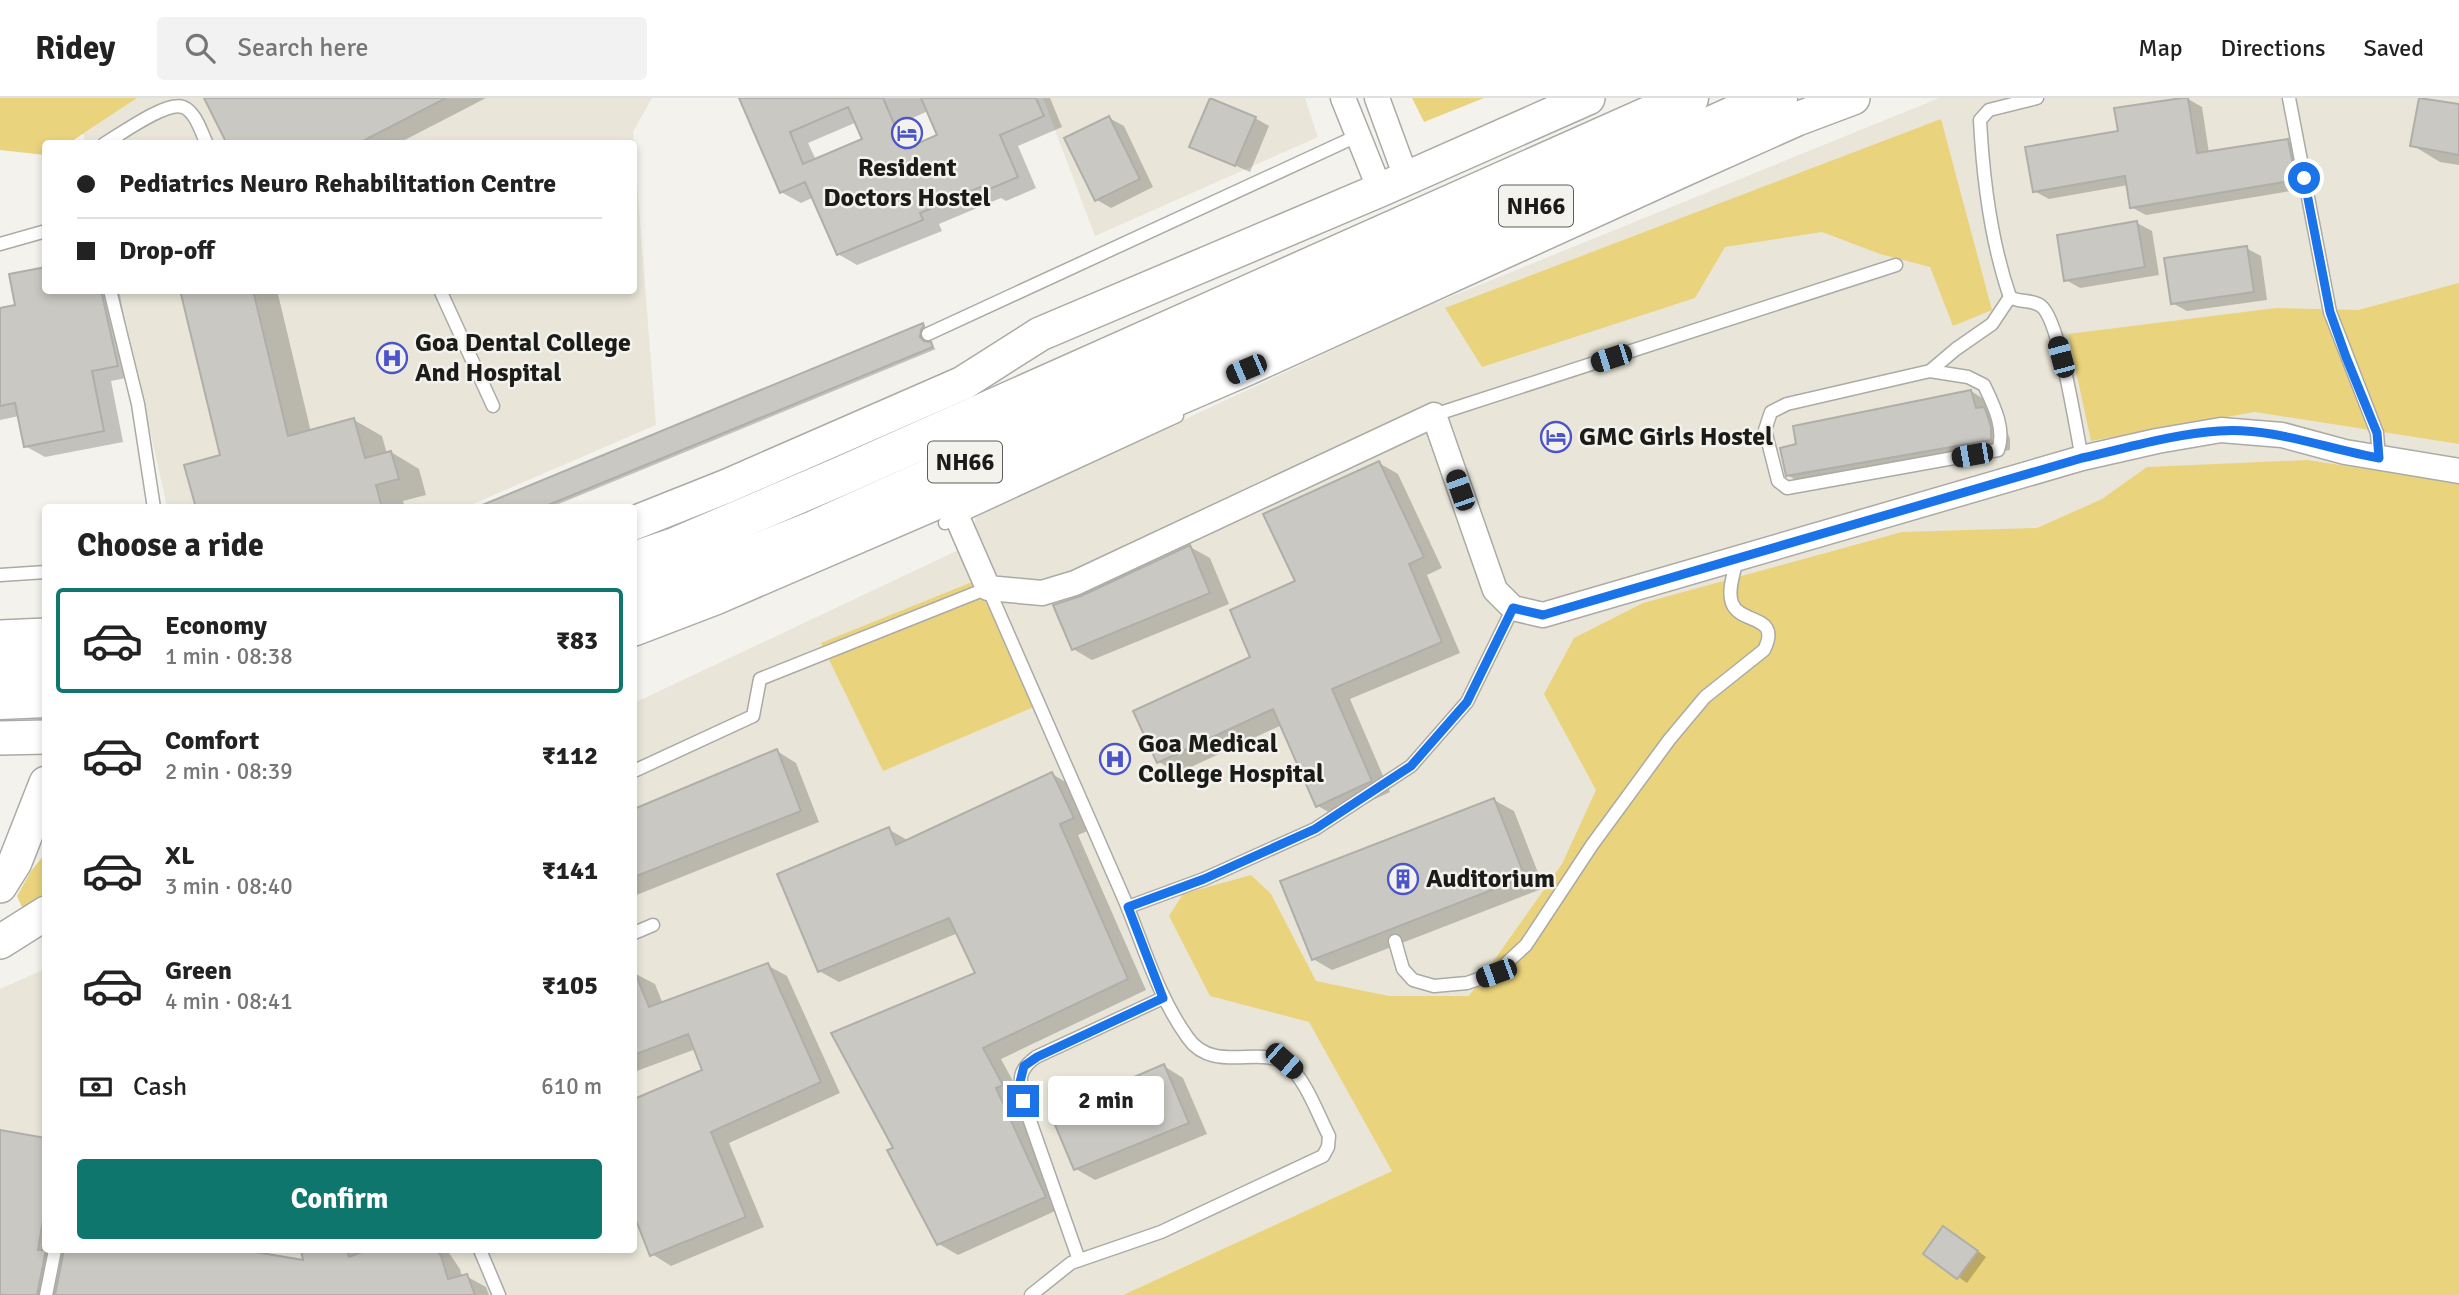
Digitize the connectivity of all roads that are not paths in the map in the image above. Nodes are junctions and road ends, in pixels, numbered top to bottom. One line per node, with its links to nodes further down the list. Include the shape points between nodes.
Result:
1 (1343, 98): 9 (street)
2 (1377, 98): 13 (street)
3 (1588, 98): 13 (street)
4 (1689, 98): 34 (highway, NH66, via 877,460)
5 (1853, 98): 12 (street)
6 (2036, 98): 19 (lane, via 1989,110 1980,120 1995,241)
7 (2289, 98): 28 (lane, via 2330,312 2377,433)
8 (1767, 102): 12 (highway); 38 (highway, NH66, via 812,531)
9 (1357, 136): 13 (street); 20 (lane)
10 (111, 140): 11 (lane, via 171,106 185,108)
11 (205, 140)
12 (1685, 169): 21 (street)
13 (1393, 184): 32 (street, via 1040,334 963,383)
14 (42, 232): 15 (lane)
15 (0, 244)
16 (1896, 265): 26 (lane)
17 (111, 294): 30 (lane, via 138,404)
18 (442, 294): 24 (lane)
19 (2010, 297): 22 (lane, via 1992,324); 27 (lane, via 2041,306 2048,314)
20 (928, 334)
21 (1300, 344): 23 (lane); 31 (street)
22 (1930, 371): 22 (lane, via 1984,384 1996,409 1998,450 1787,488 1778,481 1765,430 1771,412 1787,404)
23 (1269, 374)
24 (493, 406)
25 (1195, 408): 31 (lane)
26 (1434, 415): 37 (street, via 1075,583 1042,593); 39 (street, via 1495,590)
27 (2082, 458): 28 (street, via 2221,430 2282,435); 33 (street)
28 (2379, 458): 29 (street)
29 (2459, 471)
30 (153, 504)
31 (949, 513): 37 (street); 40 (street)
32 (637, 522)
33 (1737, 558): 39 (street, via 1543,615); 54 (lane, via 1732,606 1768,630 1764,650 1705,697 1669,740 1526,945 1496,973 1467,983 1434,986 1413,980 1403,969)
34 (637, 560)
35 (42, 572): 36 (lane)
36 (0, 575)
37 (988, 588): 47 (lane, via 760,679 752,716); 50 (lane)
38 (637, 600)
39 (1513, 608): 50 (lane, via 1467,702 1411,766 1315,829)
40 (637, 628)
41 (42, 638): 42 (street)
42 (14, 656)
43 (42, 698): 44 (highway)
44 (0, 700)
45 (42, 737): 46 (street)
46 (0, 738)
47 (637, 770)
48 (42, 793): 49 (street, via 15,862)
49 (0, 886)
50 (1128, 907): 56 (lane)
51 (42, 916): 55 (street)
52 (653, 925): 53 (lane)
53 (637, 932)
54 (1395, 941)
55 (0, 942)
56 (1163, 998): 59 (lane, via 1024,1066 1020,1082 1023,1101); 59 (lane, via 1190,1041 1211,1055 1284,1061 1296,1072 1329,1136 1328,1147 1323,1156 1161,1232)
57 (54, 1253): 60 (lane)
58 (481, 1253): 61 (lane)
59 (1079, 1260): 62 (lane)
60 (46, 1295)
61 (499, 1295)
62 (1031, 1295)

